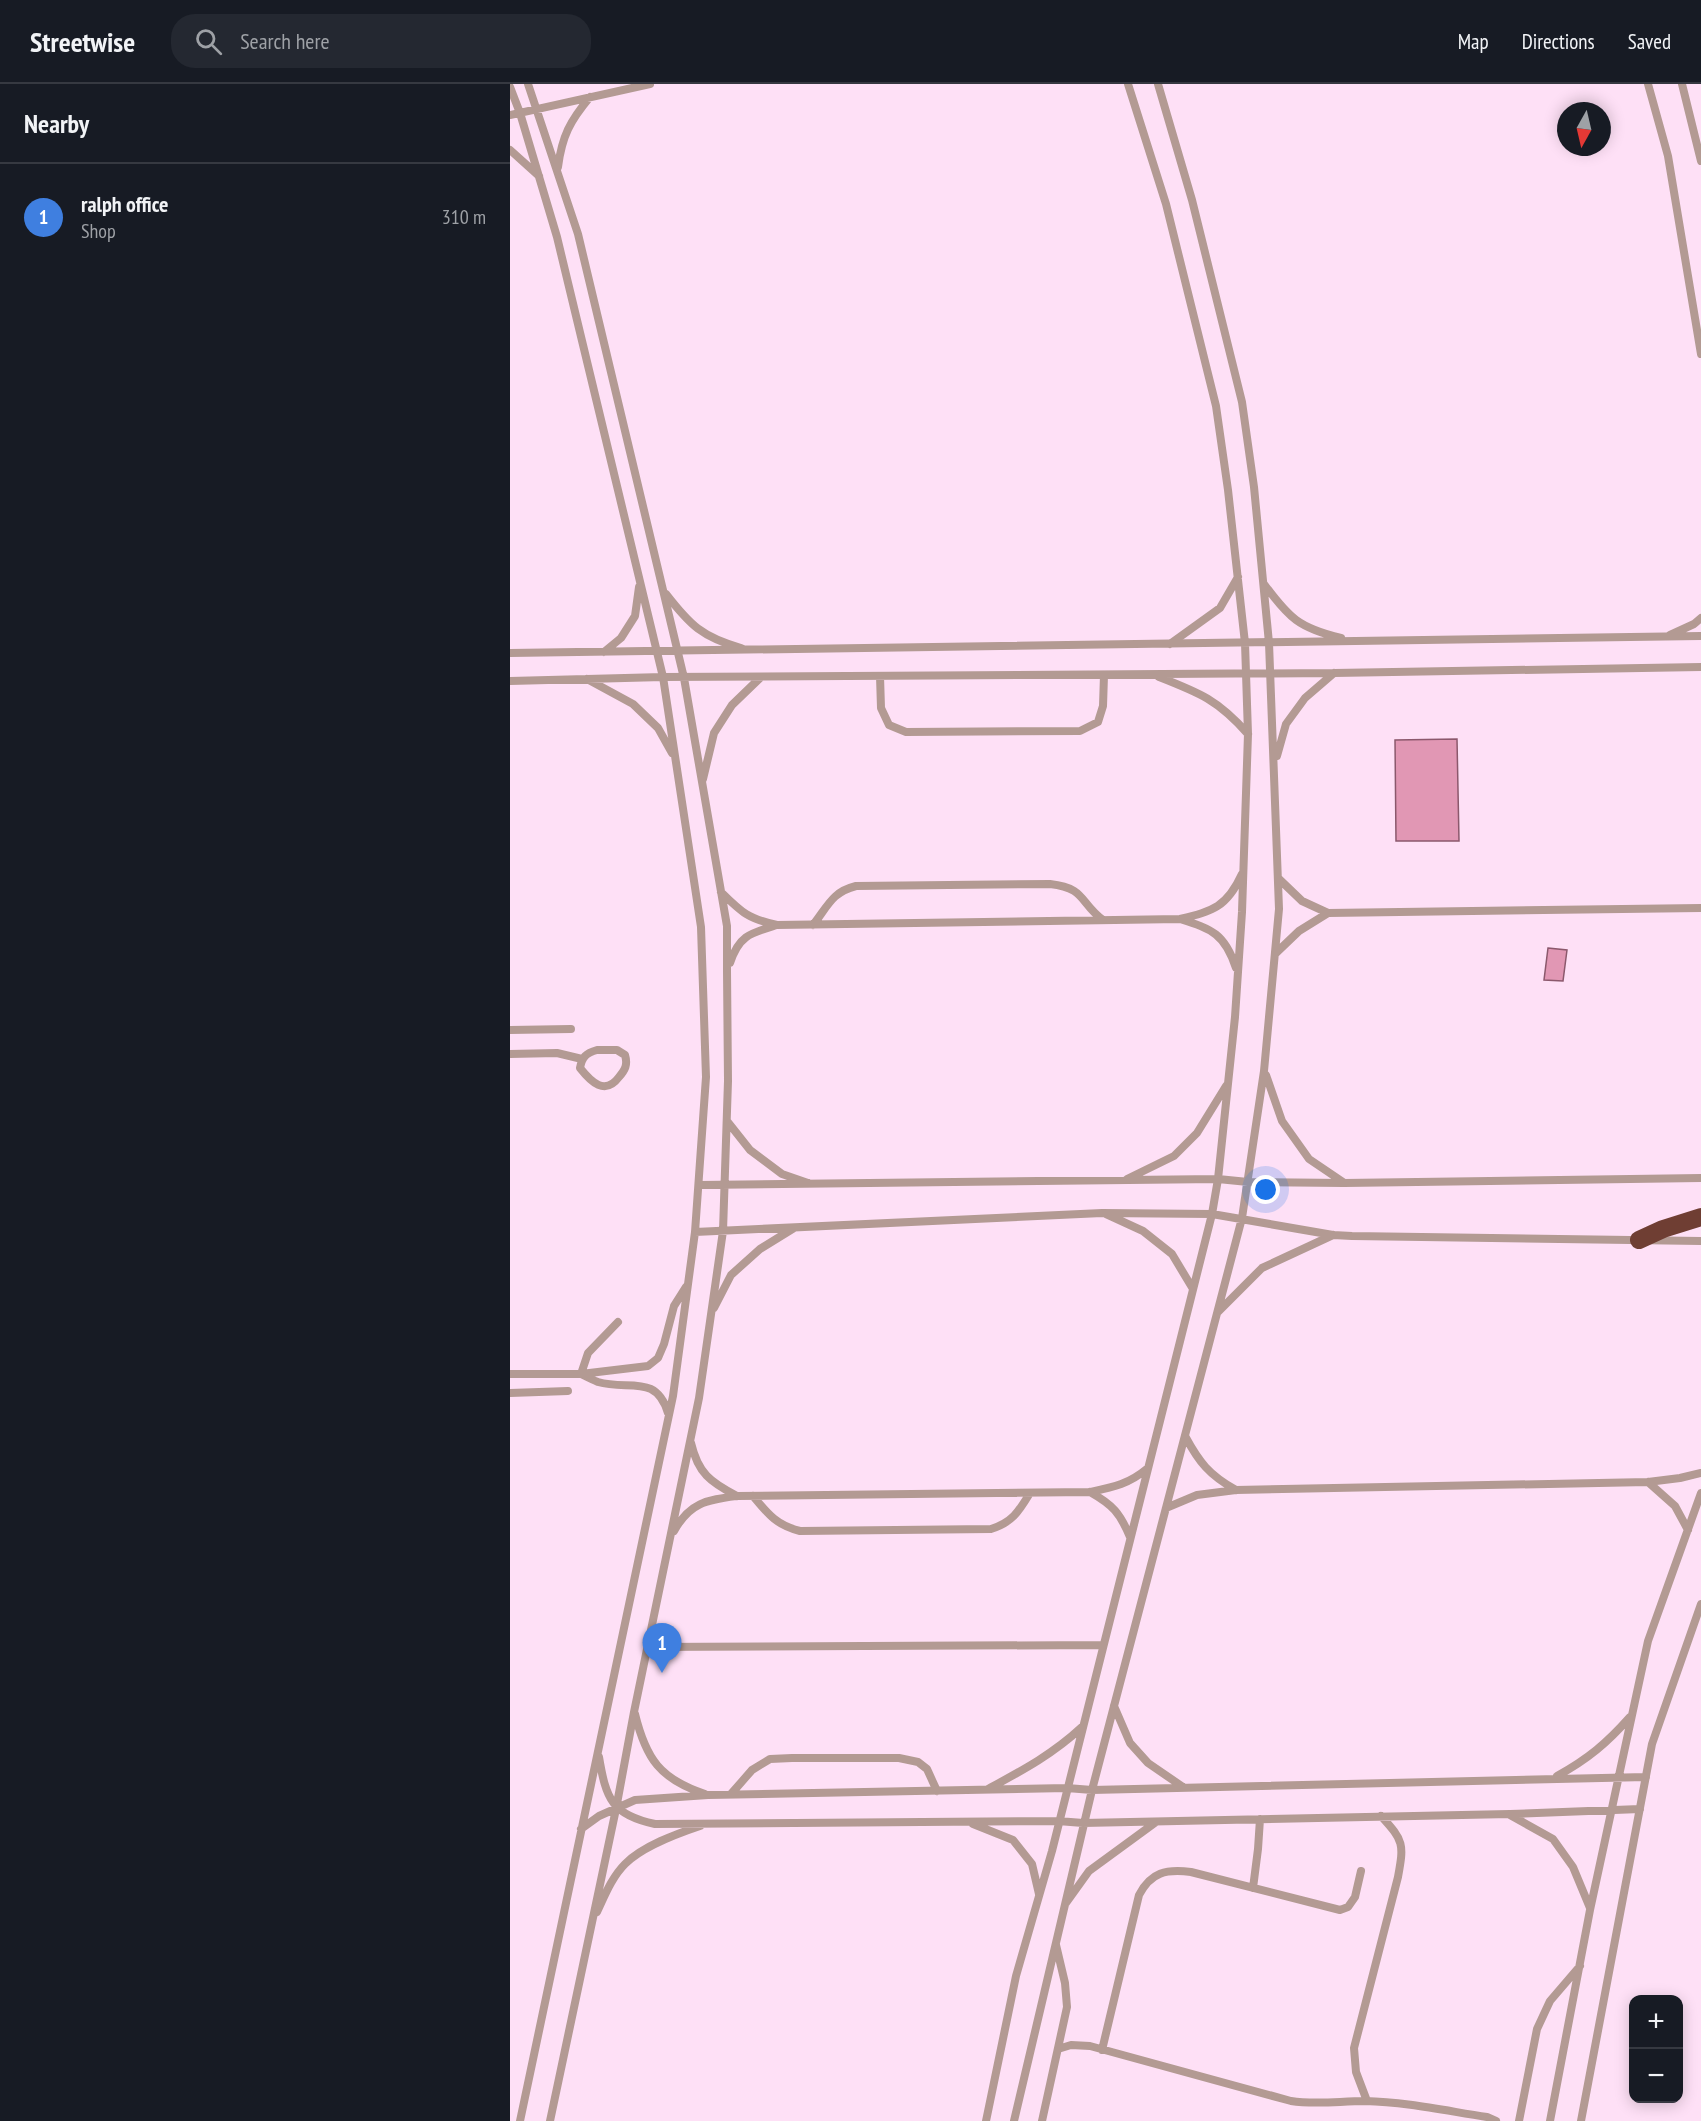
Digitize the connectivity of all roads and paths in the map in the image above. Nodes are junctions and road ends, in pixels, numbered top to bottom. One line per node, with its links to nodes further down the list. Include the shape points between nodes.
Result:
1 (528, 84): 9 (lane)
2 (650, 84): 8 (lane)
3 (1128, 84): 17 (lane, via 1166,204 1216,406)
4 (1158, 84): 19 (lane, via 1192,200 1242,402)
5 (1648, 84): 16 (lane, via 1668,156)
6 (1682, 84): 13 (lane)
7 (510, 87): 10 (lane)
8 (590, 97): 9 (lane); 14 (lane, via 572,118)
9 (537, 109): 10 (lane); 14 (lane)
10 (520, 113): 11 (lane); 15 (lane)
11 (510, 115)
12 (510, 150): 15 (lane)
13 (1701, 161)
14 (557, 170): 20 (lane, via 578,234)
15 (539, 176): 18 (lane)
16 (1701, 354)
17 (1238, 576): 25 (lane); 27 (lane, via 1220,608)
18 (640, 580): 30 (lane, via 635,616 621,638); 31 (lane)
19 (1263, 582): 24 (lane, via 1286,613 1316,632); 26 (lane)
20 (663, 590): 28 (lane, via 686,620 716,641); 29 (lane)
21 (1701, 618): 22 (lane)
22 (1666, 636): 23 (lane); 24 (lane)
23 (1701, 636)
24 (1356, 642): 26 (lane)
25 (1245, 643): 26 (lane); 27 (lane); 35 (lane)
26 (1269, 643): 36 (lane)
27 (1169, 644): 28 (lane)
28 (750, 650): 29 (lane)
29 (678, 651): 31 (lane); 43 (lane)
30 (604, 652): 31 (lane); 32 (lane)
31 (657, 652): 40 (lane)
32 (510, 653)
33 (1701, 667): 34 (lane)
34 (1334, 673): 36 (lane); 47 (lane, via 1305,698 1287,724)
35 (1248, 674): 36 (lane); 38 (lane); 45 (lane)
36 (1271, 674): 47 (lane)
37 (1104, 675): 38 (lane); 39 (lane); 39 (lane, via 1098,722 1080,731 906,732 890,725 881,708)
38 (1153, 675): 45 (lane, via 1201,693 1230,713)
39 (880, 676): 41 (lane)
40 (663, 677): 42 (lane); 43 (lane); 46 (lane)
41 (761, 677): 43 (lane); 48 (lane, via 732,705 714,733)
42 (587, 678): 44 (lane); 46 (lane, via 633,704 658,728)
43 (684, 678): 48 (lane)
44 (510, 681)
45 (1248, 734): 49 (lane)
46 (675, 758): 73 (lane, via 701,927 706,1077)
47 (1274, 765): 50 (lane)
48 (702, 783): 51 (lane)
49 (1243, 870): 54 (lane, via 1222,904 1209,912); 60 (lane)
50 (1278, 878): 53 (lane, via 1302,901); 58 (lane)
51 (721, 892): 57 (lane, via 755,920); 59 (lane)
52 (1701, 908): 53 (lane)
53 (1328, 913): 58 (lane, via 1299,931)
54 (1180, 919): 55 (lane); 60 (lane, via 1207,927 1222,939)
55 (1103, 920): 56 (lane); 56 (lane, via 1076,890 1067,886 856,886 843,889)
56 (813, 924): 57 (lane)
57 (777, 925): 59 (lane, via 741,940 734,948)
58 (1276, 953): 65 (lane)
59 (727, 971): 67 (lane)
60 (1238, 975): 66 (lane)
61 (571, 1029): 62 (lane)
62 (510, 1030)
63 (510, 1054): 64 (lane, via 557,1053)
64 (582, 1059): 64 (lane, via 580,1068 586,1076 606,1087 614,1084 627,1063 618,1050 597,1050)
65 (1264, 1071): 71 (lane); 72 (lane, via 1282,1121 1309,1159)
66 (1228, 1083): 69 (lane); 70 (lane, via 1197,1133 1174,1156)
67 (727, 1121): 74 (lane, via 750,1150 782,1174); 75 (lane)
68 (1701, 1178): 72 (lane)
69 (1218, 1179): 70 (lane); 71 (lane); 77 (lane)
70 (1123, 1181): 74 (lane)
71 (1248, 1182): 72 (lane); 79 (lane)
72 (1344, 1183)
73 (700, 1185): 75 (lane); 82 (lane)
74 (814, 1185): 75 (lane)
75 (724, 1186): 81 (lane)
76 (1102, 1213): 77 (lane); 80 (lane); 87 (lane, via 1143,1231 1172,1254)
77 (1212, 1214): 79 (lane); 87 (lane)
78 (1701, 1217): 84 (highway)
79 (1242, 1218): 83 (lane); 88 (lane)
80 (795, 1228): 81 (lane); 89 (lane, via 760,1249 731,1275)
81 (723, 1231): 82 (lane); 89 (lane)
82 (695, 1232): 86 (lane)
83 (1333, 1235): 84 (lane); 88 (lane, via 1262,1268)
84 (1639, 1240): 85 (lane)
85 (1701, 1241)
86 (688, 1285): 92 (lane, via 674,1306 658,1358 648,1366); 95 (lane)
87 (1193, 1289): 98 (lane)
88 (1218, 1312): 96 (lane)
89 (711, 1314): 97 (lane)
90 (618, 1322): 92 (lane, via 588,1353)
91 (510, 1374): 92 (lane)
92 (581, 1374): 95 (lane, via 597,1382 648,1387 664,1401)
93 (568, 1391): 94 (lane)
94 (510, 1393)
95 (669, 1416): 118 (lane)
96 (1185, 1436): 101 (lane, via 1216,1479); 107 (lane)
97 (690, 1438): 105 (lane, via 702,1472 717,1486); 110 (lane)
98 (1148, 1467): 103 (lane, via 1134,1480); 109 (lane)
99 (1701, 1473): 100 (lane)
100 (1648, 1482): 101 (lane); 108 (lane, via 1675,1506)
101 (1236, 1490): 107 (lane, via 1197,1494)
102 (1030, 1492): 103 (lane); 106 (lane); 106 (lane, via 1005,1525 991,1529 884,1531 800,1532 773,1520)
103 (1090, 1492): 109 (lane, via 1121,1516)
104 (1701, 1493): 108 (lane)
105 (737, 1496): 106 (lane); 110 (lane, via 693,1506)
106 (753, 1496)
107 (1166, 1508): 114 (lane)
108 (1688, 1530): 116 (lane, via 1648,1641)
109 (1130, 1538): 112 (lane)
110 (669, 1541): 113 (lane)
111 (1701, 1604): 120 (lane, via 1652,1744)
112 (1103, 1645): 113 (lane); 117 (lane)
113 (648, 1647): 115 (lane)
114 (1114, 1705): 122 (lane, via 1130,1743 1148,1763); 125 (lane)
115 (634, 1712): 128 (lane, via 648,1755 683,1786); 129 (lane)
116 (1633, 1714): 119 (lane); 121 (lane, via 1584,1761)
117 (1082, 1727): 123 (lane); 124 (lane, via 1061,1746)
118 (598, 1749): 129 (lane); 140 (lane)
119 (1617, 1776): 120 (lane); 121 (lane); 131 (lane)
120 (1646, 1777): 130 (lane)
121 (1553, 1778): 122 (lane)
122 (1183, 1787): 125 (lane)
123 (1067, 1788): 124 (lane); 125 (lane); 135 (lane)
124 (986, 1790): 126 (lane)
125 (1092, 1790): 138 (lane)
126 (937, 1791): 127 (lane); 127 (lane, via 927,1769 918,1762 899,1758 792,1758 770,1759 752,1770)
127 (731, 1794): 128 (lane)
128 (708, 1795): 129 (lane, via 635,1800)
129 (616, 1809): 139 (lane, via 635,1820 655,1824); 140 (lane); 146 (lane)
130 (1640, 1809): 131 (lane); 160 (lane)
131 (1611, 1810): 132 (lane); 145 (lane)
132 (1510, 1814): 133 (lane); 145 (lane, via 1553,1839 1573,1866)
133 (1381, 1816): 134 (lane); 151 (lane, via 1397,1834 1402,1851 1354,2048 1356,2072)
134 (1260, 1819): 137 (lane); 142 (lane)
135 (1058, 1821): 136 (lane); 138 (lane); 143 (lane)
136 (968, 1822): 139 (lane); 143 (lane, via 1013,1840 1032,1864)
137 (1157, 1822): 138 (lane); 144 (lane, via 1089,1871)
138 (1083, 1823): 144 (lane)
139 (706, 1824): 146 (lane, via 663,1839 626,1863 610,1884)
140 (581, 1829): 152 (lane)
141 (1361, 1871): 142 (lane, via 1355,1897 1340,1910)
142 (1253, 1888): 150 (lane, via 1173,1870 1145,1883)
143 (1039, 1895): 154 (lane)
144 (1064, 1905): 147 (lane)
145 (1590, 1910): 148 (lane)
146 (590, 1929): 153 (lane)
147 (1055, 1941): 149 (lane, via 1067,2007); 155 (lane)
148 (1581, 1966): 158 (lane, via 1550,2001 1537,2029); 159 (lane)
149 (1058, 2049): 150 (lane, via 1071,2045); 156 (lane)
150 (1102, 2050): 151 (lane, via 1291,2101)
151 (1367, 2101): 157 (lane)
152 (520, 2121)
153 (550, 2121)
154 (986, 2121)
155 (1014, 2121)
156 (1042, 2121)
157 (1496, 2121)
158 (1519, 2121)
159 (1550, 2121)
160 (1581, 2121)

